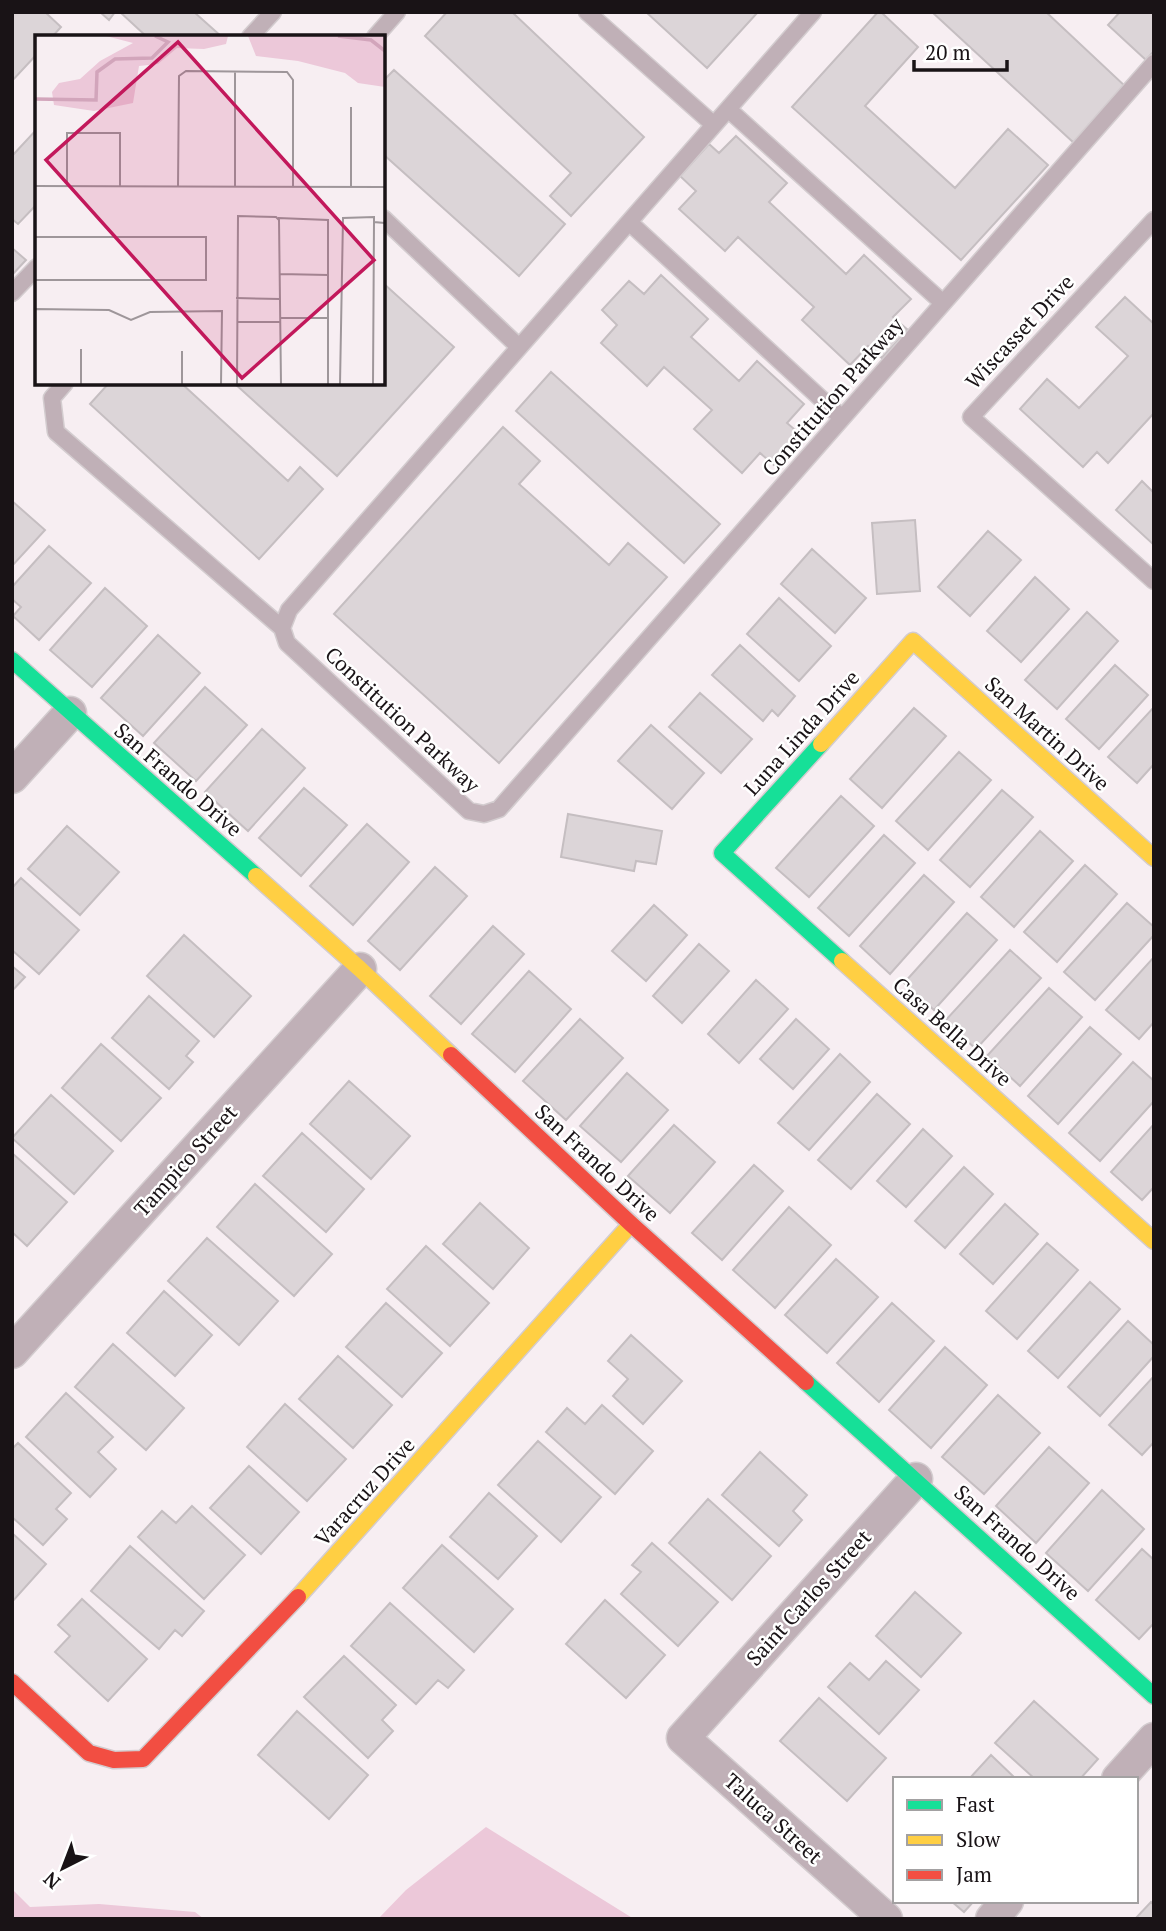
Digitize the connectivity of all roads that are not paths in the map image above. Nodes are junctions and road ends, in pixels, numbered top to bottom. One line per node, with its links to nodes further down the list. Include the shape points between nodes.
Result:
1 (273, 12): 5 (lane)
2 (397, 12): 6 (lane)
3 (587, 12): 9 (lane)
4 (813, 12): 8 (lane)
5 (252, 35)
6 (377, 35)
7 (1154, 63): 15 (lane, Constitution Parkway)
8 (728, 109): 9 (lane); 15 (lane)
9 (713, 125): 12 (lane)
10 (385, 220): 16 (lane)
11 (1154, 220): 19 (lane, Wiscasset Drive, via 971,417)
12 (629, 222): 16 (lane); 18 (lane)
13 (35, 269): 14 (lane)
14 (12, 293)
15 (943, 303): 18 (lane, Constitution Parkway)
16 (519, 347): 20 (lane, via 289,610)
17 (63, 385): 20 (lane, Constitution Parkway, via 52,398 56,432)
18 (842, 418): 20 (lane, Constitution Parkway, via 499,809 484,814 469,811 287,643)
19 (1154, 581)
20 (282, 628)
21 (913, 641): 25 (street, Luna Linda Drive); 26 (street, San Martin Drive)
22 (12, 660): 23 (street, San Frando Drive)
23 (70, 713): 24 (street); 27 (street, San Frando Drive)
24 (12, 777)
25 (722, 853): 29 (street, Casa Bella Drive)
26 (1154, 858)
27 (360, 969): 28 (street, San Frando Drive); 30 (street, Tampico Street)
28 (631, 1224): 31 (street, San Frando Drive); 32 (street, Varacruz Drive, via 329,1565 143,1759 114,1760 89,1753)
29 (1154, 1241)
30 (12, 1352)
31 (916, 1479): 33 (street, San Frando Drive); 34 (street, Saint Carlos Street)
32 (12, 1682)
33 (1154, 1696)
34 (703, 1717): 38 (street, Taluca Street, via 683,1738)
35 (1154, 1739): 36 (street)
36 (1120, 1777)
37 (1005, 1903): 39 (street)
38 (886, 1919)
39 (992, 1919)

